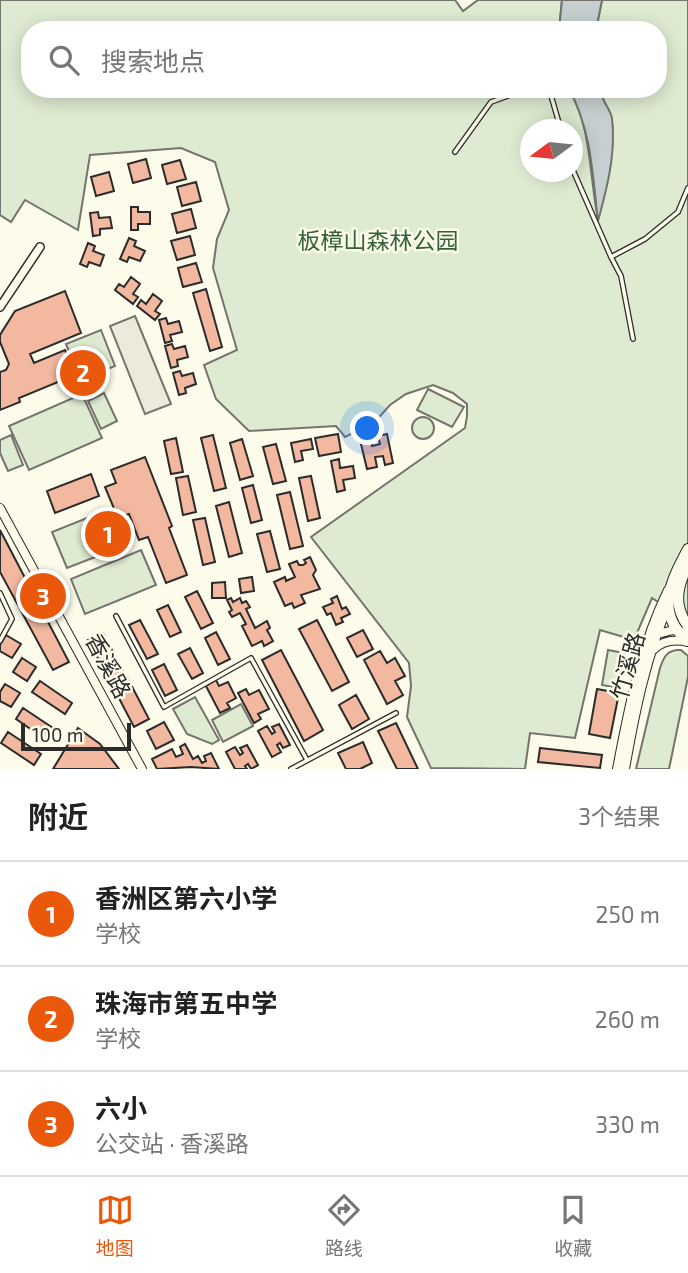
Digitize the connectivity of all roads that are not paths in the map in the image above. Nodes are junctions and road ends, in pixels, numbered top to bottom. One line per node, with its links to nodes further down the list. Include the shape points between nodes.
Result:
1 (502, 98): 4 (lane, via 491,102)
2 (552, 98): 3 (lane)
3 (558, 119)
4 (455, 152)
5 (578, 182): 8 (lane)
6 (688, 188): 8 (lane, via 678,212 645,239)
7 (40, 247): 9 (street)
8 (611, 257): 10 (lane, via 621,276)
9 (0, 307)
10 (632, 339)
11 (0, 508): 28 (street, 香溪路)
12 (688, 549): 15 (main road)
13 (688, 565): 14 (main road)
14 (681, 578): 17 (street, 竹溪路); 19 (main road, via 677,600)
15 (671, 584): 17 (main road); 24 (street, 竹溪路)
16 (0, 593): 22 (lane, via 12,619)
17 (668, 606): 20 (main road, via 671,619); 21 (street, 竹溪路)
18 (116, 616): 27 (lane, via 164,707 251,658)
19 (688, 626)
20 (682, 631): 21 (street); 23 (main road)
21 (657, 633): 24 (street); 25 (street, 竹溪路)
22 (0, 641)
23 (688, 642): 25 (street, via 664,642)
24 (646, 643): 30 (street, 竹溪路)
25 (649, 655): 31 (street, 竹溪路)
26 (396, 713): 27 (lane)
27 (306, 760): 29 (lane)
28 (142, 769)
29 (291, 769)
30 (617, 769)
31 (625, 769)

